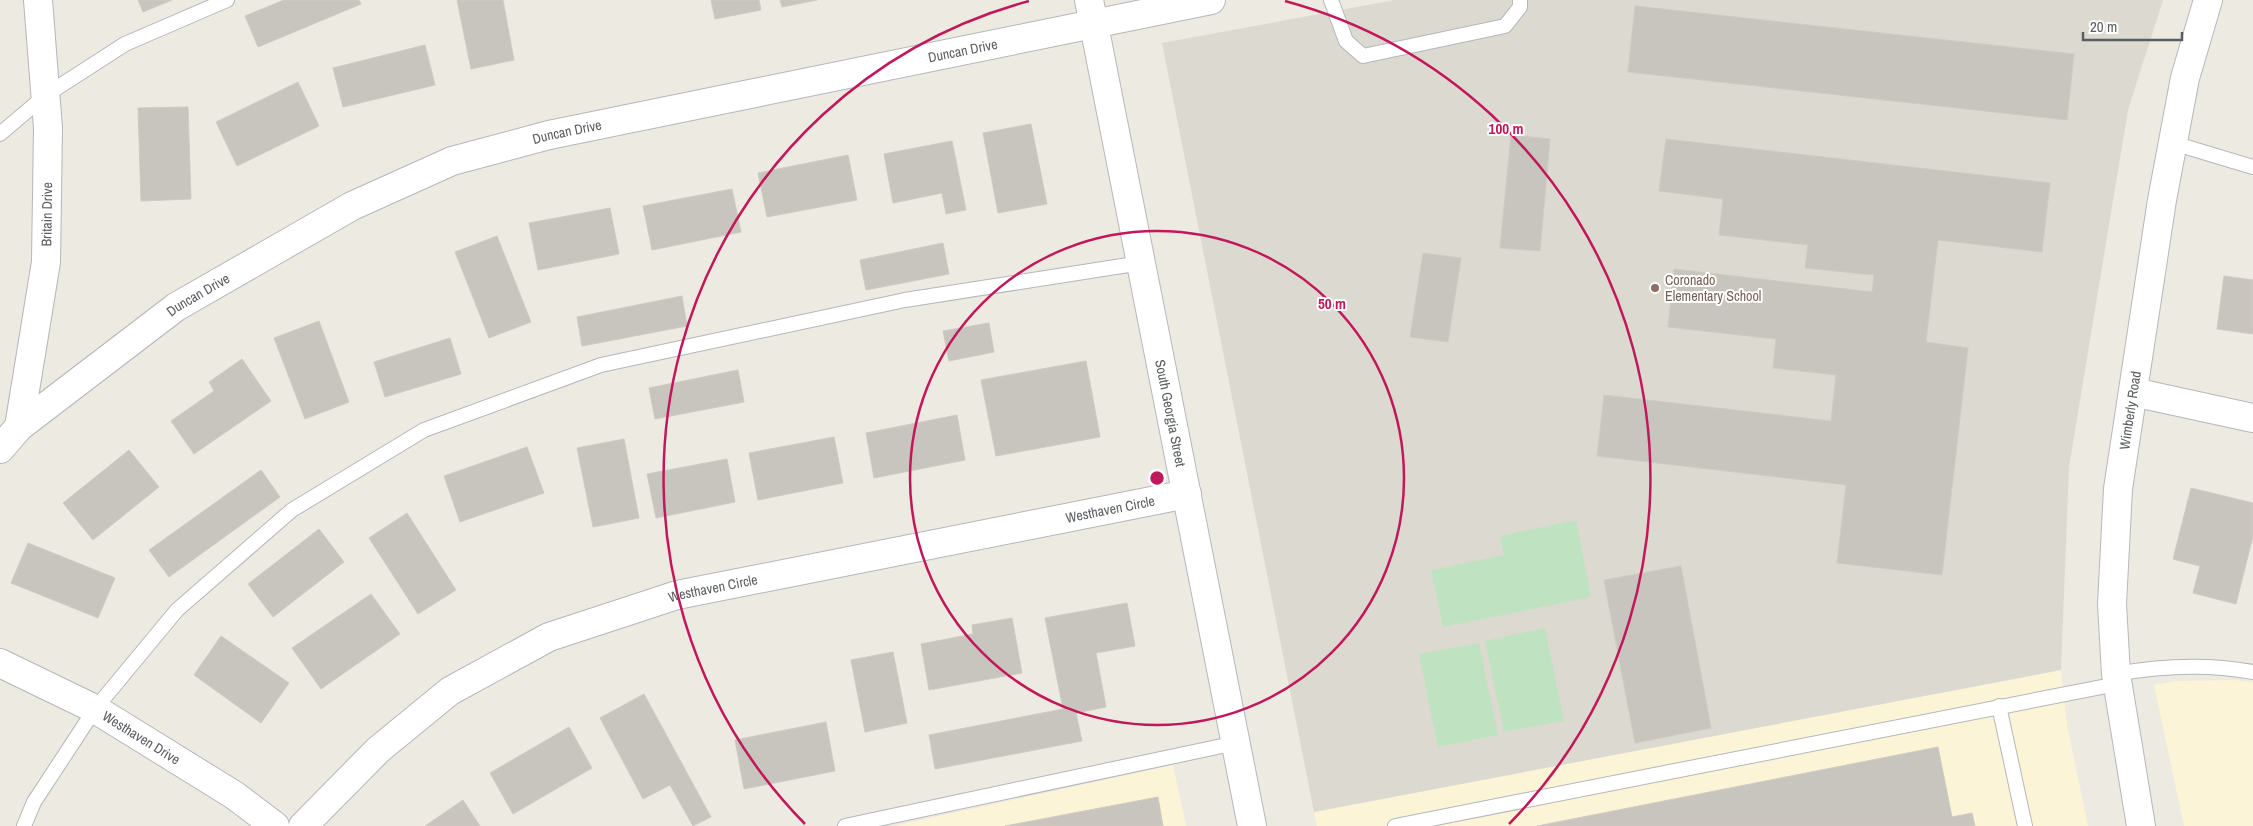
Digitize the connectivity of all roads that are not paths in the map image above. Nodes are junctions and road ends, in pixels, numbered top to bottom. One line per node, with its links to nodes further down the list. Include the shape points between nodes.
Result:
1 (38, 0): 8 (street, Britain Drive)
2 (227, 0): 8 (lane, via 125,44)
3 (1211, 0): 7 (street, Duncan Drive)
4 (1331, 0): 5 (lane, via 1346,41 1363,56 1505,26 1520,7)
5 (1520, 0)
6 (2208, 0): 10 (street, Wimberly Road, via 2185,78)
7 (1092, 11): 12 (street, South Georgia Street); 15 (street, Duncan Drive, via 548,135 452,162 352,206 176,307)
8 (46, 95): 9 (lane); 15 (street, Britain Drive, via 46,262)
9 (0, 134)
10 (2173, 143): 11 (lane); 13 (street, Wimberly Road)
11 (2253, 167)
12 (1141, 263): 17 (street, South Georgia Street); 22 (lane, via 904,300 601,364 424,430 292,510 177,610)
13 (2133, 392): 14 (street); 20 (street, Wimberly Road, via 2118,489 2112,604)
14 (2253, 418)
15 (19, 427): 16 (street, Duncan Drive)
16 (0, 449)
17 (1187, 494): 23 (street, South Georgia Street); 26 (street, Westhaven Circle, via 677,595 549,637 450,690 378,750)
18 (0, 662): 22 (street, Westhaven Drive)
19 (2253, 672): 20 (lane, via 2194,667 2145,668)
20 (2117, 679): 21 (lane); 31 (street, Wimberly Road)
21 (1999, 706): 29 (lane); 30 (lane)
22 (95, 709): 24 (lane, via 34,802); 25 (street, Westhaven Drive, via 234,795)
23 (1236, 743): 27 (lane); 28 (street, South Georgia Street)
24 (24, 826)
25 (275, 826)
26 (303, 826)
27 (846, 826)
28 (1252, 826)
29 (1395, 826)
30 (2025, 826)
31 (2141, 826)

